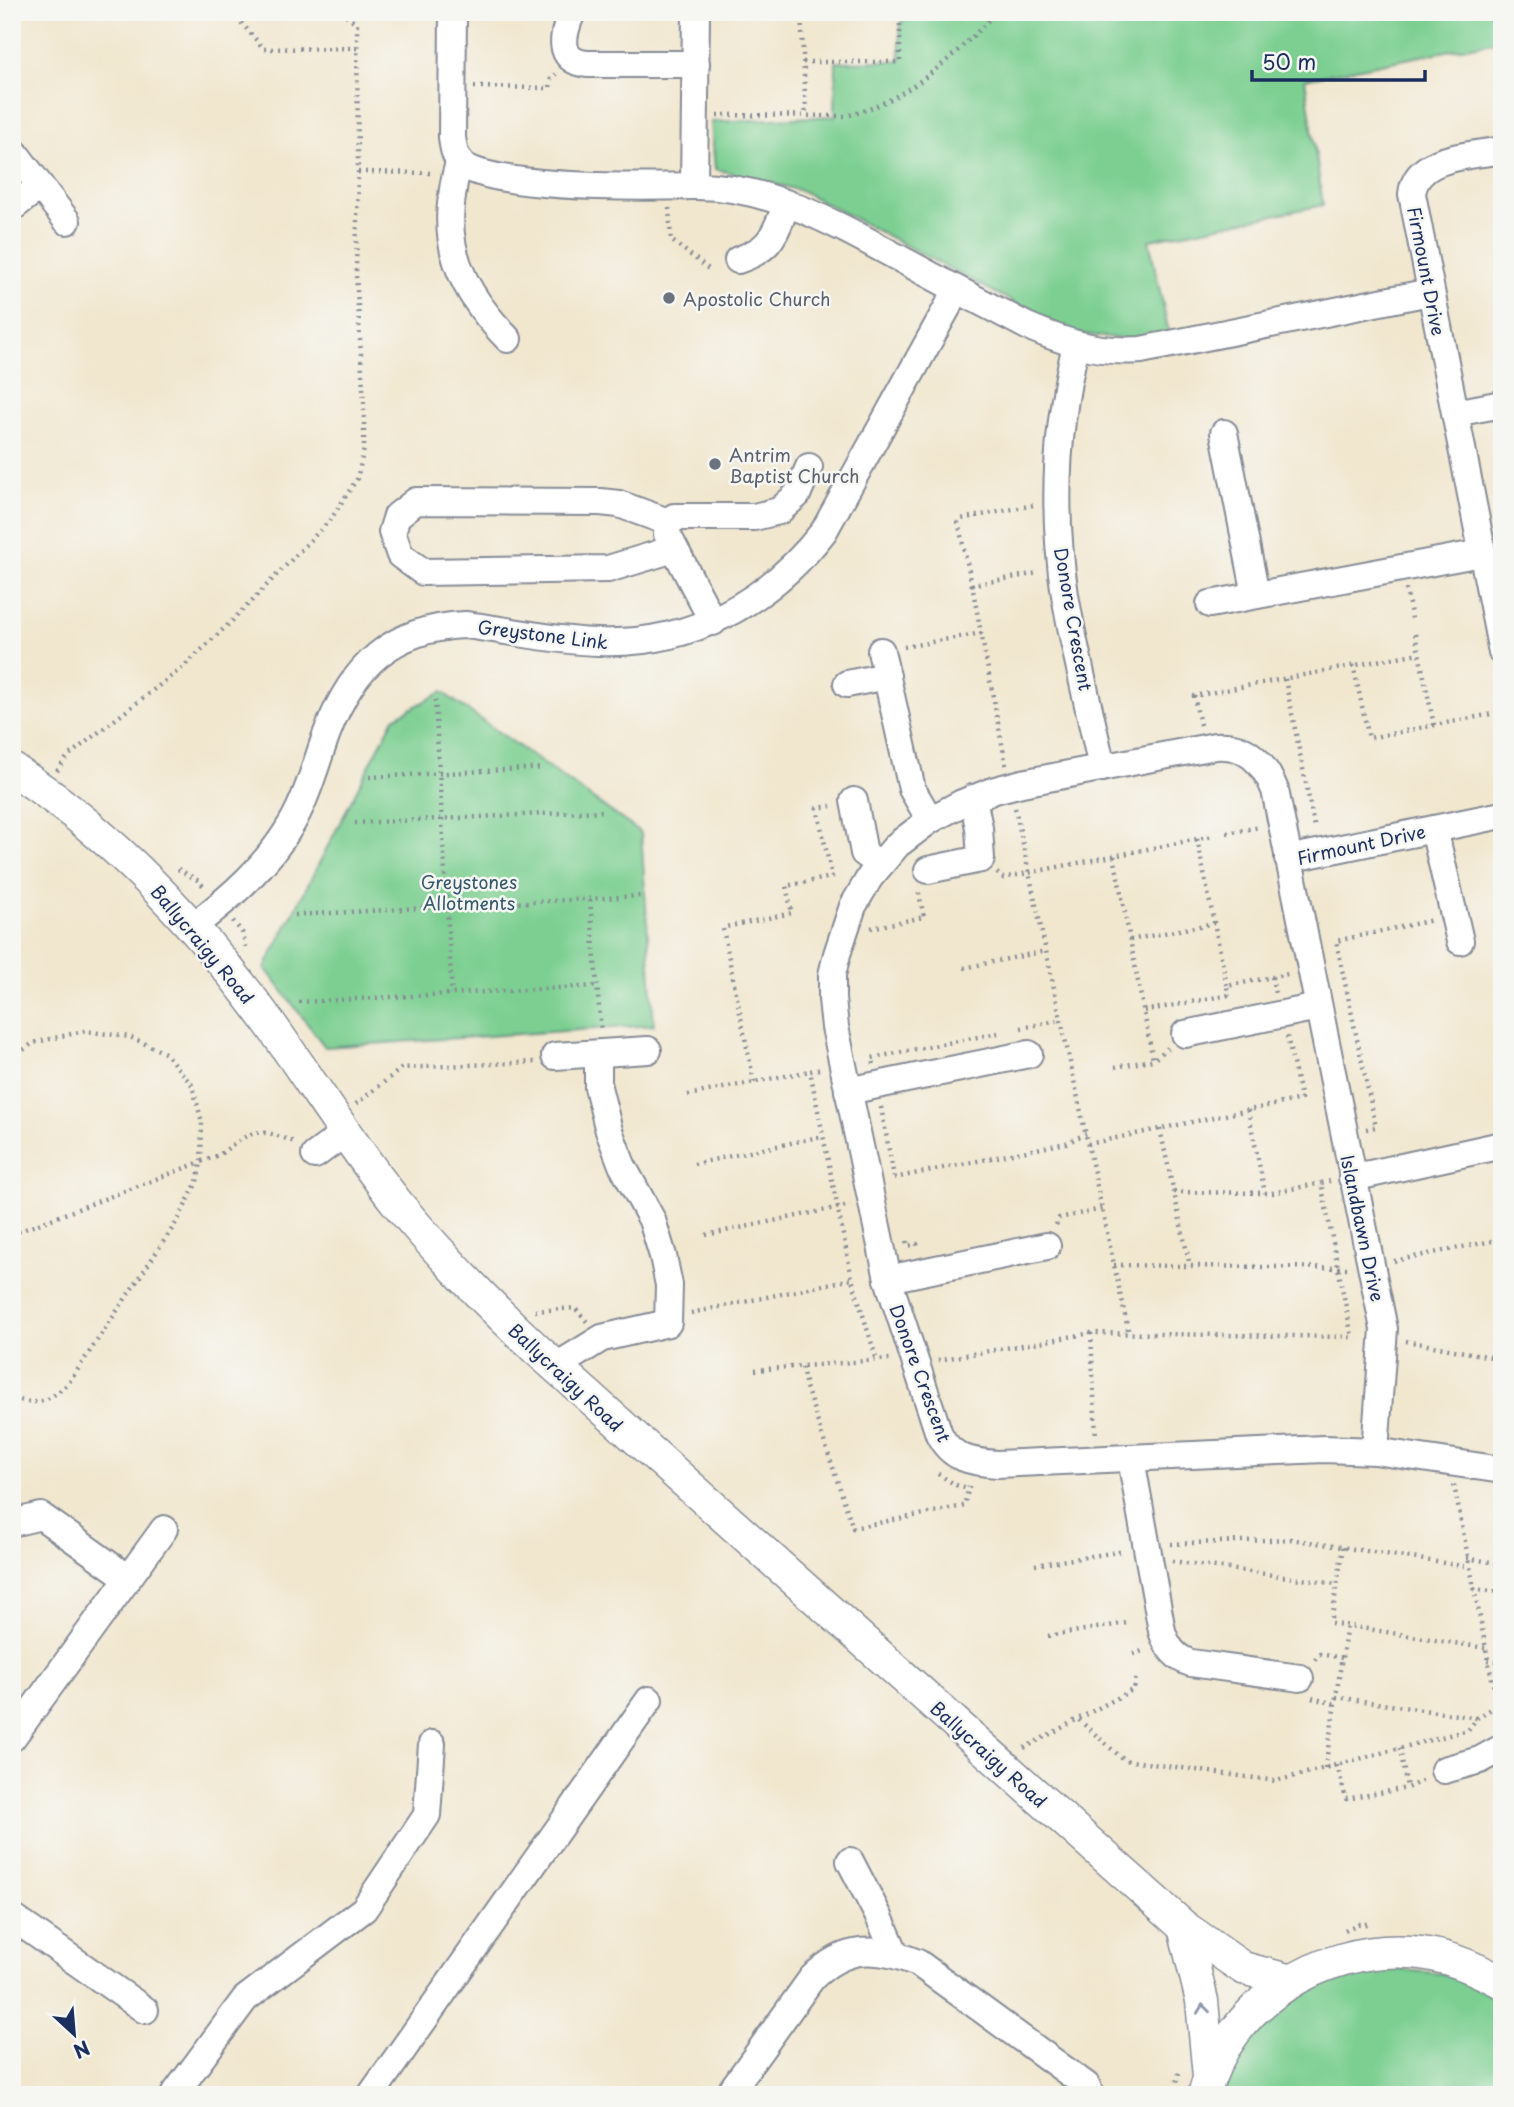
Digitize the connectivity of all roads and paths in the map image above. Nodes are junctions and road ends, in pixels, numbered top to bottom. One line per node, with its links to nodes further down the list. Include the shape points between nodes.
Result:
1 (232, 12): 9 (path, via 264,49)
2 (343, 12): 9 (path, via 357,25)
3 (453, 12): 13 (street)
4 (572, 12): 10 (street, via 563,39)
5 (696, 12): 12 (street)
6 (801, 12): 11 (path)
7 (911, 12): 11 (path, via 900,23 900,62)
8 (996, 12): 15 (path, via 939,67 894,97 861,113)
9 (358, 48): 19 (path)
10 (573, 59): 12 (street, via 588,64); 13 (path, via 551,79 551,88)
11 (803, 62): 15 (path)
12 (696, 64): 14 (street)
13 (453, 87): 18 (street)
14 (695, 115): 15 (path); 21 (street)
15 (806, 116)
16 (12, 149): 20 (street)
17 (1502, 150): 28 (street, Firmount Drive, via 1433,164 1415,180 1412,199)
18 (457, 167): 19 (path); 21 (street, via 597,187); 29 (street, via 450,221 457,265 473,296)
19 (358, 172): 56 (path, via 356,274 364,449 357,480 331,519 183,667 96,732 54,774)
20 (40, 186): 23 (street); 24 (street)
21 (681, 186): 22 (street, via 741,189); 26 (path, via 671,240)
22 (787, 204): 25 (street, via 764,249); 27 (street, via 844,228)
23 (12, 208)
24 (67, 221)
25 (738, 260)
26 (710, 270)
27 (957, 290): 30 (street); 43 (street, Greystone Link, via 824,531 768,589)
28 (1430, 292): 30 (street, via 1141,350 1108,351); 32 (street, Firmount Drive)
29 (508, 339)
30 (1076, 345): 35 (street, Donore Crescent, via 1062,409)
31 (1502, 404): 32 (street)
32 (1455, 413): 38 (street, Firmount Drive)
33 (1224, 433): 41 (street)
34 (809, 467): 36 (street, via 797,495 779,511 754,517 674,517)
35 (1059, 500): 39 (street, Donore Crescent); 40 (path, via 961,519)
36 (668, 522): 37 (street, via 667,534); 37 (street, via 600,502 416,501 397,516 392,532 400,555 423,572 608,569)
37 (674, 549): 43 (street)
38 (1482, 553): 41 (street); 46 (street, Firmount Drive)
39 (1062, 568): 40 (path); 58 (street, Donore Crescent)
40 (972, 585): 44 (path)
41 (1256, 595): 42 (street)
42 (1210, 604)
43 (713, 622): 87 (street, Greystone Link, via 659,639 622,643 465,625 422,631 395,643 374,657 351,683 291,825 256,870)
44 (982, 633): 48 (path); 61 (path)
45 (1415, 634): 47 (path)
46 (1502, 652)
47 (1419, 653): 49 (path); 54 (path)
48 (884, 664): 51 (street); 69 (street, via 912,789)
49 (1353, 666): 50 (path); 54 (path, via 1369,738)
50 (1285, 679): 55 (path, via 1194,696 1200,727); 76 (path)
51 (846, 684)
52 (435, 700): 60 (path)
53 (1502, 712): 54 (path)
54 (1434, 726)
55 (1195, 729)
56 (47, 768)
57 (543, 768): 60 (path)
58 (1102, 768): 61 (street, Donore Crescent); 63 (street, Donore Crescent, via 1228,746 1243,749 1259,761)
59 (12, 769): 92 (main road, Ballycraigy Road, via 111,844)
60 (439, 774): 62 (path); 68 (path)
61 (1004, 774): 64 (street, Donore Crescent); 82 (path)
62 (369, 777)
63 (1275, 790): 70 (street, Islandbawn Drive)
64 (972, 798): 69 (street, Donore Crescent); 78 (street)
65 (854, 801): 81 (street, via 864,853)
66 (603, 811): 68 (path)
67 (1502, 815): 72 (street, Firmount Drive)
68 (442, 819): 71 (path); 88 (path)
69 (930, 820): 81 (street, Donore Crescent)
70 (1282, 822): 73 (path); 79 (street, Islandbawn Drive)
71 (355, 823)
72 (1434, 829): 76 (street, Firmount Drive); 93 (street, Firmount Drive)
73 (1227, 833)
74 (1213, 836): 75 (path)
75 (1197, 839): 77 (path); 90 (path)
76 (1319, 853): 79 (street, Firmount Drive)
77 (1114, 856): 82 (path); 94 (path)
78 (981, 859): 82 (path, via 1003,878); 84 (street)
79 (1288, 859): 98 (street, Islandbawn Drive)
80 (168, 864): 87 (path, via 199,881)
81 (880, 864): 91 (street, Donore Crescent, via 858,896)
82 (1030, 873): 95 (path)
83 (832, 877): 116 (path, via 786,886 792,913 723,929)
84 (923, 877): 91 (path, via 924,917 863,930)
85 (640, 896): 86 (path)
86 (590, 900): 88 (path); 99 (path)
87 (220, 905): 92 (street, Greystone Link); 96 (path, via 242,932)
88 (447, 907): 89 (path); 101 (path)
89 (295, 915)
90 (1214, 923): 94 (path); 100 (path)
91 (846, 925): 113 (street, Donore Crescent, via 831,987)
92 (192, 927): 121 (main road, Ballycraigy Road)
93 (1457, 928): 124 (path, via 1336,941 1376,1127)
94 (1130, 940): 104 (path)
95 (1046, 951): 97 (path); 123 (path)
96 (248, 954)
97 (964, 968)
98 (1312, 977): 100 (path, via 1290,981 1288,975); 103 (street, Islandbawn Drive)
99 (597, 986): 101 (path); 107 (path)
100 (1227, 986): 104 (path, via 1228,995)
101 (452, 994): 102 (path)
102 (299, 1002)
103 (1318, 1007): 105 (street); 124 (street, Islandbawn Drive)
104 (1144, 1012): 112 (path)
105 (1283, 1014): 106 (street); 120 (path, via 1301,1099)
106 (1185, 1034): 112 (path)
107 (599, 1041): 108 (street); 110 (street); 152 (street, via 598,1087 622,1164 652,1220 663,1256 669,1285)
108 (648, 1050)
109 (1029, 1054): 117 (street)
110 (555, 1056): 121 (path, via 549,1061 402,1068)
111 (12, 1058): 129 (path, via 33,1043 84,1031 130,1037 165,1053 192,1085 202,1122)
112 (1153, 1060): 114 (path)
113 (842, 1064): 115 (path); 118 (street, Donore Crescent)
114 (1115, 1067)
115 (810, 1071): 116 (path); 125 (path)
116 (754, 1082): 119 (path)
117 (879, 1084): 118 (street); 131 (path)
118 (848, 1091): 150 (street, Donore Crescent)
119 (688, 1095)
120 (1248, 1110): 122 (path); 136 (path)
121 (347, 1121): 128 (street); 159 (main road, Ballycraigy Road, via 396,1201 444,1258)
122 (1160, 1129): 126 (path); 135 (path)
123 (1086, 1133): 126 (path); 131 (path, via 1066,1143)
124 (1343, 1134): 132 (street, Islandbawn Drive)
125 (823, 1136): 130 (path); 137 (path)
126 (1088, 1144): 138 (path)
127 (1502, 1145): 132 (street)
128 (315, 1155): 129 (path, via 307,1147 265,1131 245,1136)
129 (201, 1163): 139 (path); 162 (path, via 178,1220 68,1384 47,1401)
130 (694, 1164)
131 (894, 1178): 134 (path)
132 (1352, 1178): 133 (path); 146 (street, Islandbawn Drive)
133 (1321, 1183): 136 (path); 147 (path)
134 (897, 1191)
135 (1174, 1192): 136 (path); 145 (path)
136 (1265, 1193)
137 (838, 1208): 140 (path); 149 (path)
138 (1102, 1209): 143 (path, via 1059,1218); 144 (path)
139 (12, 1234)
140 (706, 1235)
141 (906, 1238): 148 (path, via 908,1246 917,1244)
142 (1502, 1240): 146 (path)
143 (1047, 1246): 148 (street, Donore Crescent)
144 (1114, 1265): 145 (path); 154 (path)
145 (1190, 1266): 147 (path)
146 (1371, 1266): 147 (path); 156 (street, Islandbawn Drive)
147 (1338, 1268): 154 (path, via 1352,1337)
148 (922, 1272): 150 (street, Donore Crescent)
149 (852, 1279): 152 (path, via 686,1314); 160 (path, via 877,1361)
150 (888, 1279): 158 (street, Donore Crescent)
151 (534, 1311): 155 (path, via 575,1308)
152 (668, 1324): 155 (street)
153 (1091, 1333): 154 (path); 158 (path); 165 (path)
154 (1129, 1334)
155 (602, 1338): 159 (street)
156 (1384, 1338): 157 (path); 163 (street, Islandbawn Drive)
157 (1502, 1359)
158 (916, 1364): 166 (street, Donore Crescent, via 944,1444 959,1457)
159 (555, 1367): 206 (main road, Ballycraigy Road)
160 (802, 1367): 161 (path); 166 (path, via 853,1528 964,1506)
161 (755, 1370)
162 (12, 1398)
163 (1375, 1451): 164 (street, Donore Crescent, via 1324,1449); 167 (street, Donore Crescent)
164 (1131, 1459): 165 (street, Donore Crescent); 172 (street)
165 (1097, 1460): 166 (street, Donore Crescent, via 1014,1465)
166 (975, 1462)
167 (1452, 1463): 168 (street, Donore Crescent); 173 (path)
168 (1502, 1471)
169 (12, 1522): 177 (street, via 41,1516)
170 (164, 1529): 177 (street)
171 (1343, 1547): 172 (path, via 1290,1539 1165,1544); 176 (path); 178 (path)
172 (1148, 1552): 175 (path); 178 (path); 188 (street, via 1164,1638 1178,1657 1202,1665)
173 (1467, 1559): 174 (path); 176 (path)
174 (1502, 1564)
175 (1035, 1565)
176 (1469, 1567): 179 (path)
177 (128, 1578): 194 (street)
178 (1337, 1584): 182 (path, via 1331,1623)
179 (1473, 1588): 180 (path); 184 (path)
180 (1502, 1592)
181 (1127, 1623): 183 (path)
182 (1347, 1625): 184 (path); 189 (path)
183 (1048, 1636)
184 (1485, 1648): 185 (path)
185 (1488, 1660): 186 (path); 191 (path)
186 (1502, 1662)
187 (1136, 1675): 193 (path, via 1134,1689)
188 (1300, 1678)
189 (1336, 1697): 192 (path); 200 (path)
190 (649, 1700): 214 (street)
191 (1499, 1704): 192 (path)
192 (1477, 1718): 196 (path, via 1468,1730)
193 (1079, 1720): 198 (path); 200 (path, via 1124,1760 1276,1781)
194 (12, 1738)
195 (432, 1744): 213 (street, via 427,1815 364,1909 245,1999)
196 (1399, 1748): 199 (path); 202 (path)
197 (1502, 1748): 201 (street)
198 (1016, 1753)
199 (1338, 1765): 200 (path); 202 (path, via 1346,1799)
200 (1325, 1768)
201 (1444, 1770): 202 (path)
202 (1407, 1788)
203 (850, 1861): 208 (street)
204 (12, 1917): 211 (street)
205 (1382, 1925): 207 (path, via 1358,1924)
206 (1184, 1927): 209 (main road, Ballycraigy Road, via 1243,1969); 212 (main road, one-way to 206, via 1202,2001)
207 (1334, 1935)
208 (895, 1953): 215 (street, via 855,1953 824,1966); 216 (street, via 918,1963 1087,2086)
209 (1291, 1981): 210 (main road, via 1350,1957 1413,1952 1444,1957); 212 (main road, via 1257,2007 1229,2039)
210 (1502, 1982)
211 (145, 2010)
212 (1207, 2086)
213 (174, 2095)
214 (371, 2095)
215 (728, 2095)
216 (1090, 2095)

